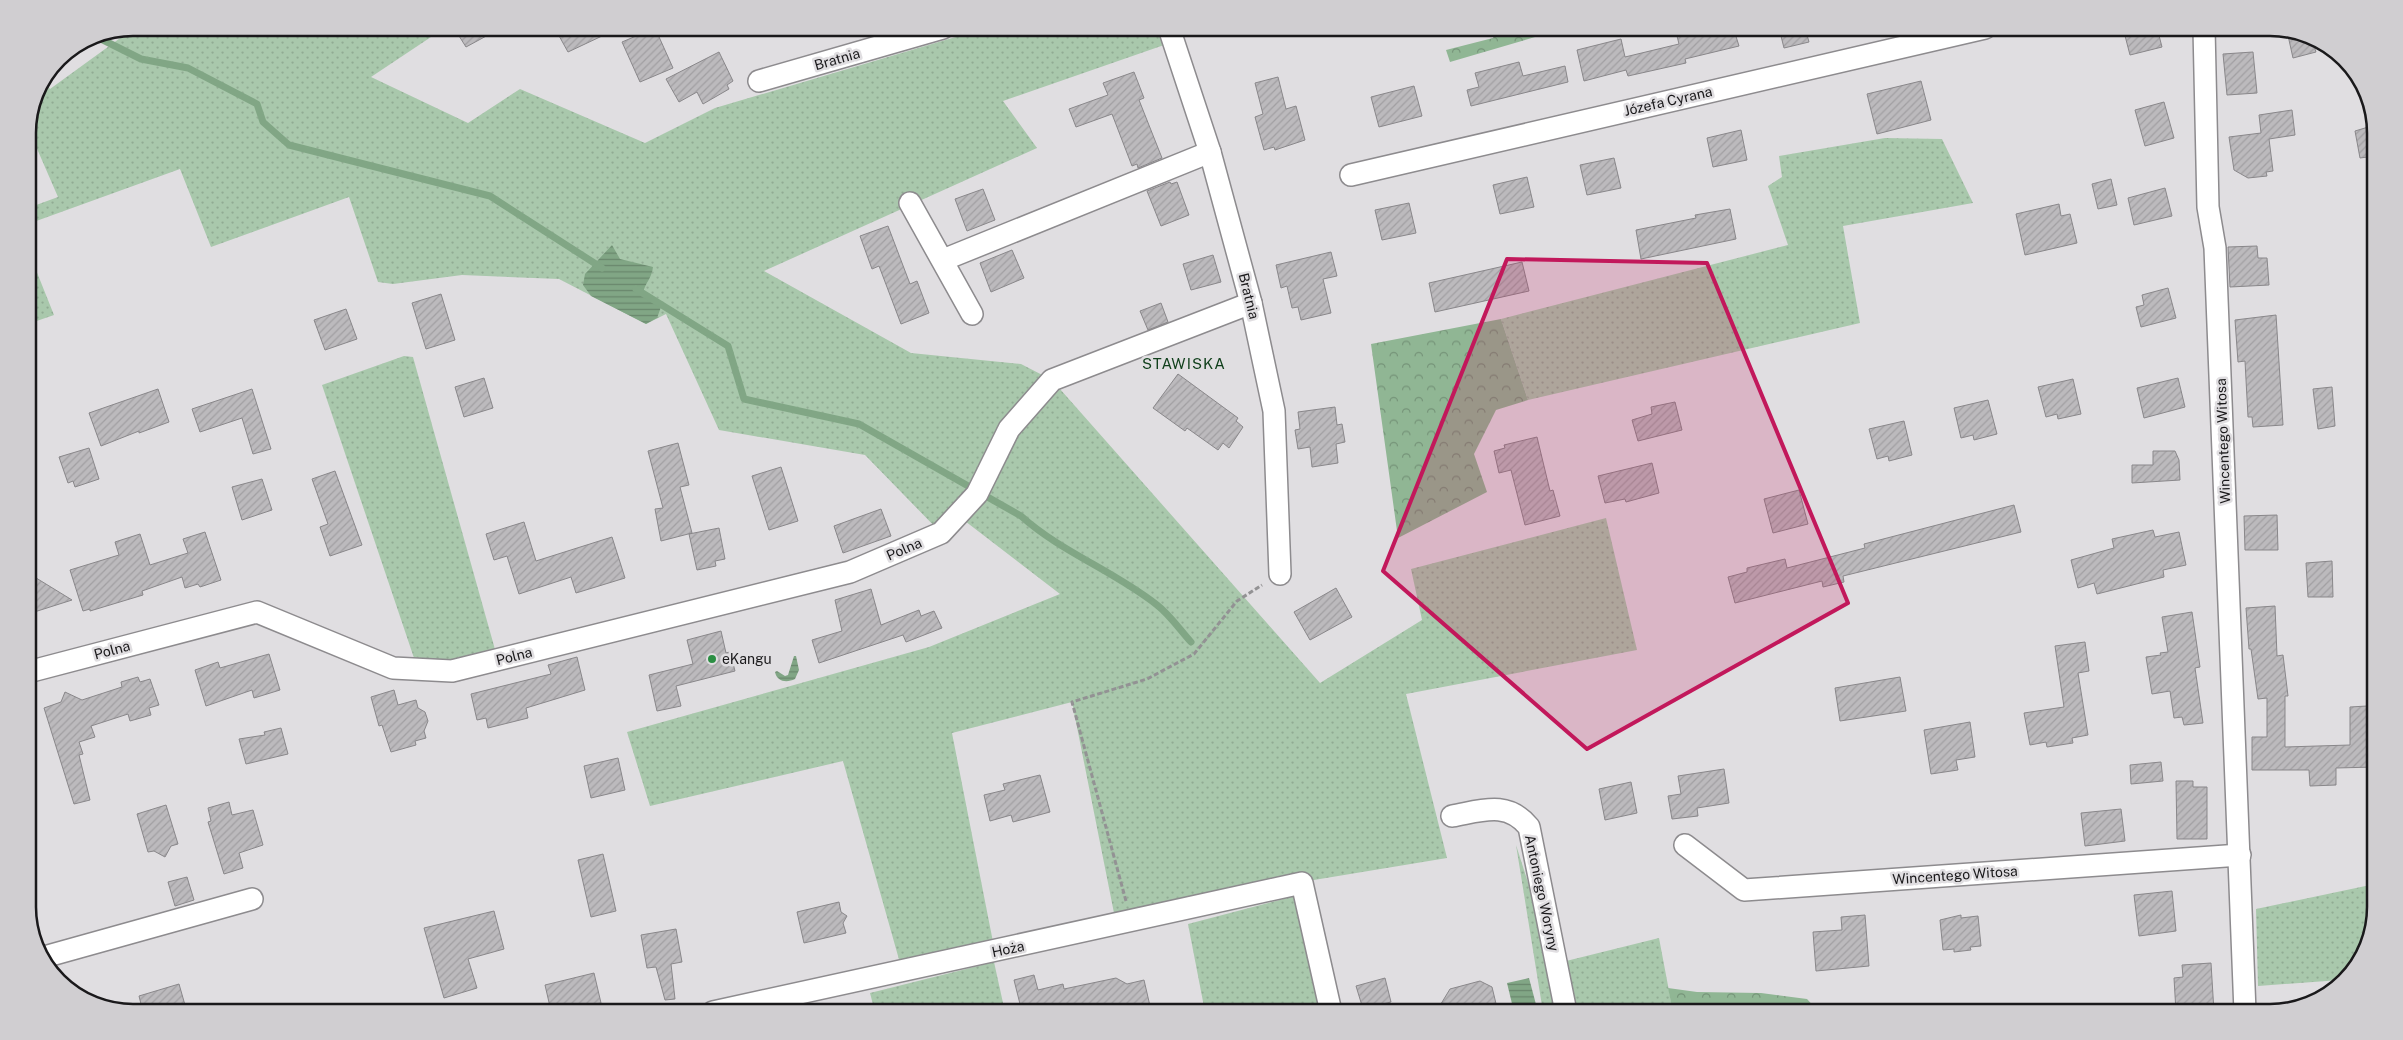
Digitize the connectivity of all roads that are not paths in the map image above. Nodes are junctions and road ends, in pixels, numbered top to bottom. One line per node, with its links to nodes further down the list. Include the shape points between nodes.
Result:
1 (916, 36): 5 (street, Bratnia)
2 (1172, 36): 6 (street, Bratnia)
3 (1950, 36): 7 (street, Józefa Cyrana)
4 (2204, 36): 16 (street, Wincentego Witosa, via 2208,207 2215,248)
5 (759, 82)
6 (1210, 152): 9 (street); 10 (street, Bratnia)
7 (1350, 175)
8 (910, 203): 9 (street)
9 (943, 260): 11 (street)
10 (1251, 303): 12 (street, Bratnia, via 1274,411); 13 (street, Polna, via 1052,380 1008,429 979,490 941,533 850,572 452,671 393,668 257,612)
11 (972, 314)
12 (1280, 574)
13 (36, 670)
14 (1452, 816): 21 (street, Antoniego Woryny, via 1506,809 1529,827)
15 (1685, 845): 16 (street, Wincentego Witosa, via 1744,890)
16 (2240, 855): 22 (street, Wincentego Witosa)
17 (252, 899): 18 (street)
18 (49, 956)
19 (750, 1004): 20 (street, Hoża, via 1302,883)
20 (1329, 1004)
21 (1564, 1004)
22 (2245, 1004)

